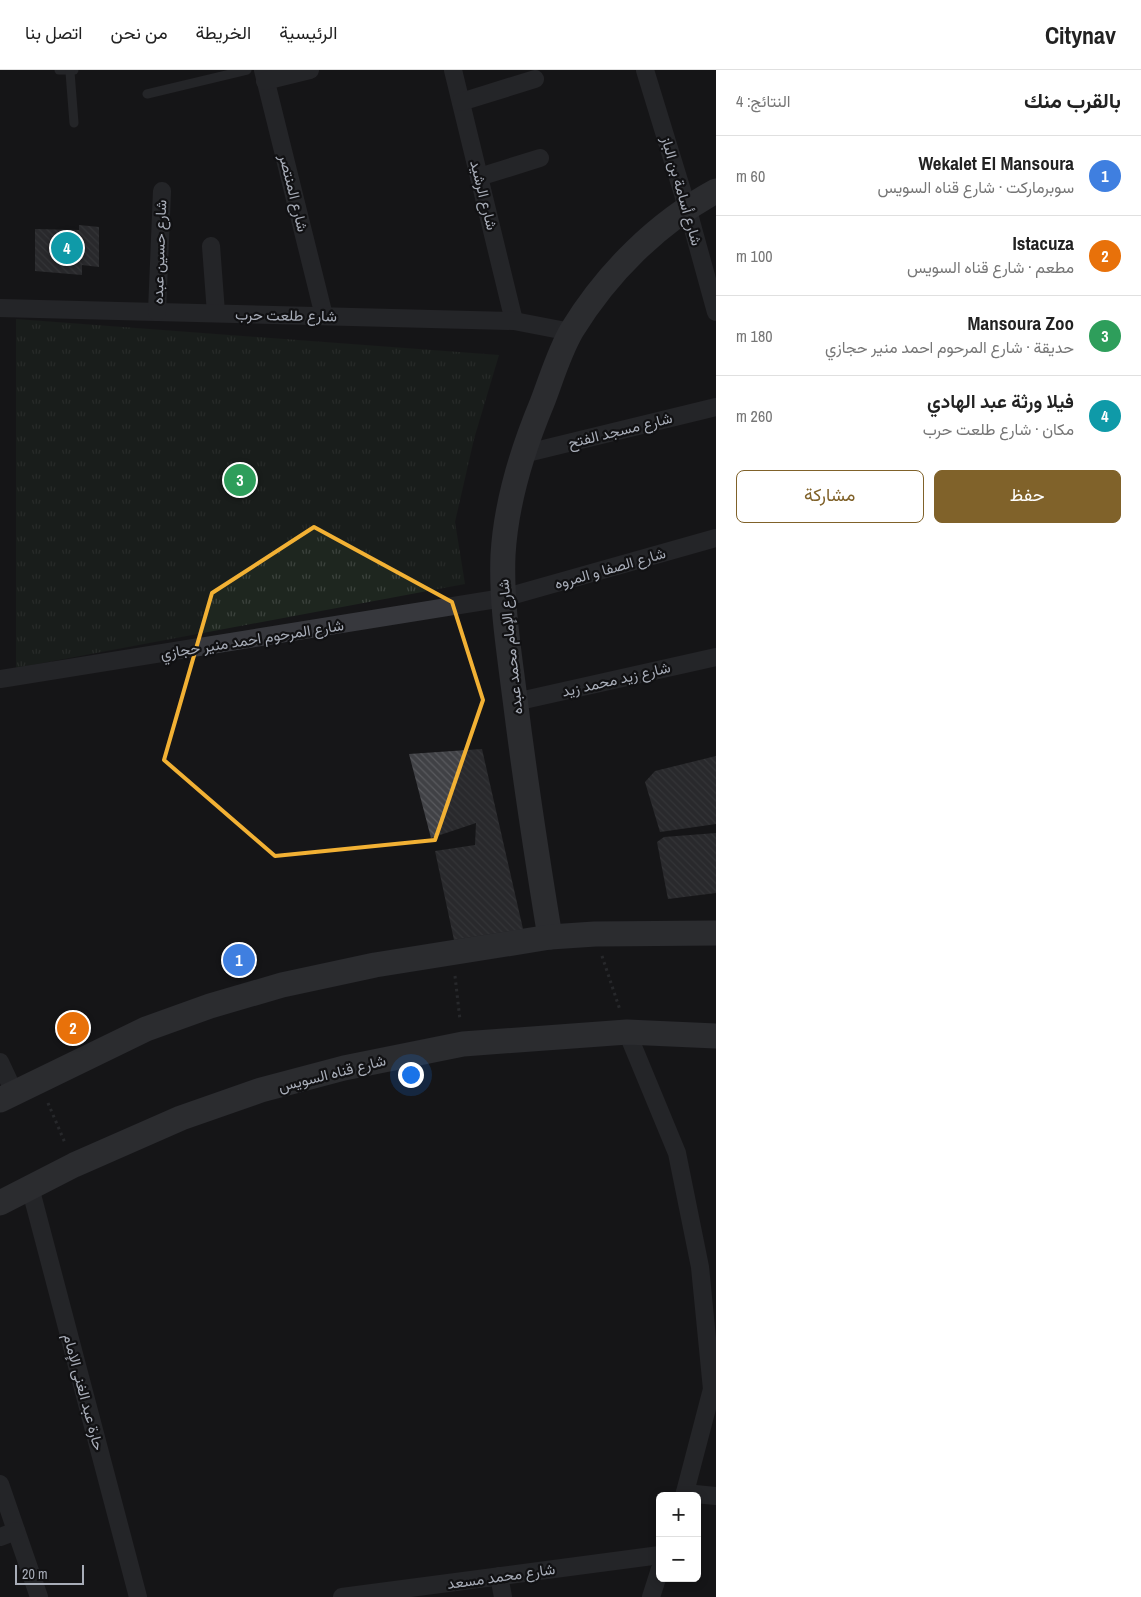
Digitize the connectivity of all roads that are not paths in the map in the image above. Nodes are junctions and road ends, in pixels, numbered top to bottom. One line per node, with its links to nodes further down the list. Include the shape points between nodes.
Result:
1 (59, 70): 6 (lane)
2 (247, 70): 9 (lane)
3 (310, 70): 7 (street)
4 (453, 70): 10 (street, شارع الرشيد)
5 (645, 70): 16 (street, شارع أسامة بن الباز)
6 (72, 71): 11 (lane)
7 (264, 76): 22 (street, شارع المنتصر)
8 (535, 79): 10 (street)
9 (147, 94)
10 (461, 102): 13 (street, شارع الرشيد)
11 (74, 123)
12 (540, 158): 13 (street)
13 (479, 177): 23 (street, شارع الرشيد)
14 (162, 191): 19 (street, شارع حسين عبده)
15 (716, 191): 16 (main road, شارع الإمام محمد عبده)
16 (687, 207): 20 (street, شارع أسامة بن الباز); 24 (main road, شارع الإمام محمد عبده, via 664,223 628,259 602,288)
17 (212, 246): 21 (street)
18 (0, 308): 19 (street, شارع طلعت حرب)
19 (157, 312): 21 (street, شارع طلعت حرب)
20 (716, 312)
21 (216, 313): 22 (street, شارع طلعت حرب)
22 (324, 316): 23 (street, شارع طلعت حرب)
23 (514, 321): 24 (street, شارع طلعت حرب)
24 (571, 332): 26 (main road, شارع الإمام محمد عبده)
25 (716, 407): 26 (street, شارع مسجد الفتح)
26 (523, 454): 28 (main road, شارع الإمام محمد عبده, via 508,515 503,554)
27 (716, 538): 28 (street, شارع الصفا و المروه)
28 (503, 598): 30 (street, شارع المرحوم احمد منير حجازي); 31 (main road, شارع الإمام محمد عبده)
29 (716, 657): 31 (street, شارع زيد محمد زيد)
30 (0, 679)
31 (515, 702): 33 (main road, شارع الإمام محمد عبده)
32 (713, 930): 33 (main road)
33 (550, 937): 37 (main road, via 375,965 282,984 146,1029)
34 (627, 1032): 35 (main road, شارع قناه السويس); 38 (main road, شارع قناه السويس, via 463,1044 344,1068 261,1090 181,1118); 40 (street, via 677,1152)
35 (716, 1036)
36 (0, 1062): 37 (street)
37 (7, 1096)
38 (30, 1187): 39 (main road, شارع قناه السويس); 50 (street, حارة عبد الغنى الإمام)
39 (0, 1202)
40 (708, 1270): 42 (street, via 712,1389)
41 (0, 1484): 45 (street)
42 (685, 1492)
43 (701, 1495): 44 (street)
44 (716, 1496)
45 (8, 1534): 49 (street)
46 (656, 1556): 47 (street, شارع محمد مسعد)
47 (499, 1576): 48 (street, شارع محمد مسعد); 52 (street)
48 (420, 1592): 51 (street, شارع محمد مسعد)
49 (39, 1597)
50 (138, 1597)
51 (347, 1597)
52 (503, 1597)

